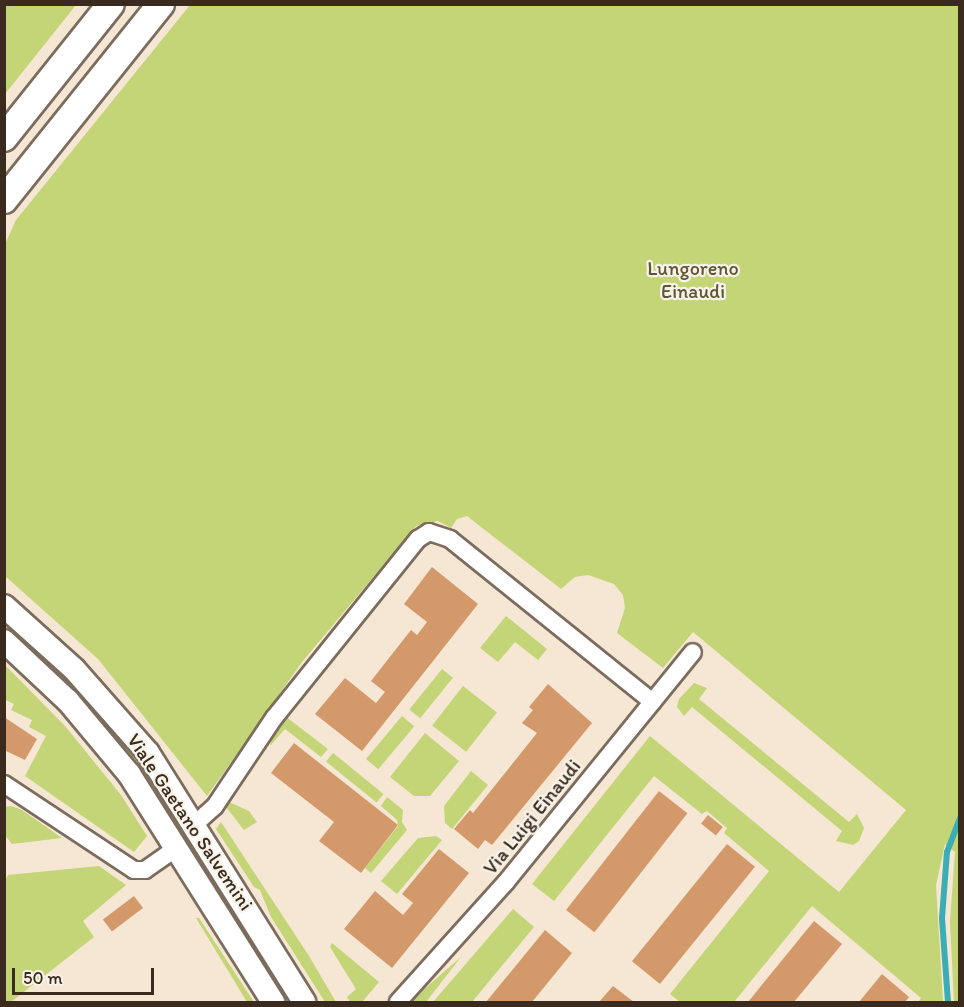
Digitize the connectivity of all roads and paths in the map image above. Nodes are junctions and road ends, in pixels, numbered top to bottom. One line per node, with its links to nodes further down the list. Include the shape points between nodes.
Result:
1 (111, 4): 3 (main road)
2 (161, 4): 4 (main road)
3 (4, 138)
4 (4, 200)
5 (4, 606): 10 (main road, Viale Gaetano Salvemini, via 74,669 115,714 148,753)
6 (4, 641): 11 (main road, Viale Gaetano Salvemini, via 60,692 97,735 135,783)
7 (693, 652): 8 (street, Via Luigi Einaudi)
8 (653, 702): 10 (street, via 450,539 429,532 418,539 307,677 215,806); 14 (street, Via Luigi Einaudi, via 492,899)
9 (4, 784): 11 (street, via 134,870 145,870)
10 (195, 824): 13 (main road, Viale Gaetano Salvemini)
11 (177, 848): 12 (main road, Viale Gaetano Salvemini)
12 (273, 1002)
13 (304, 1002)
14 (398, 1002)

